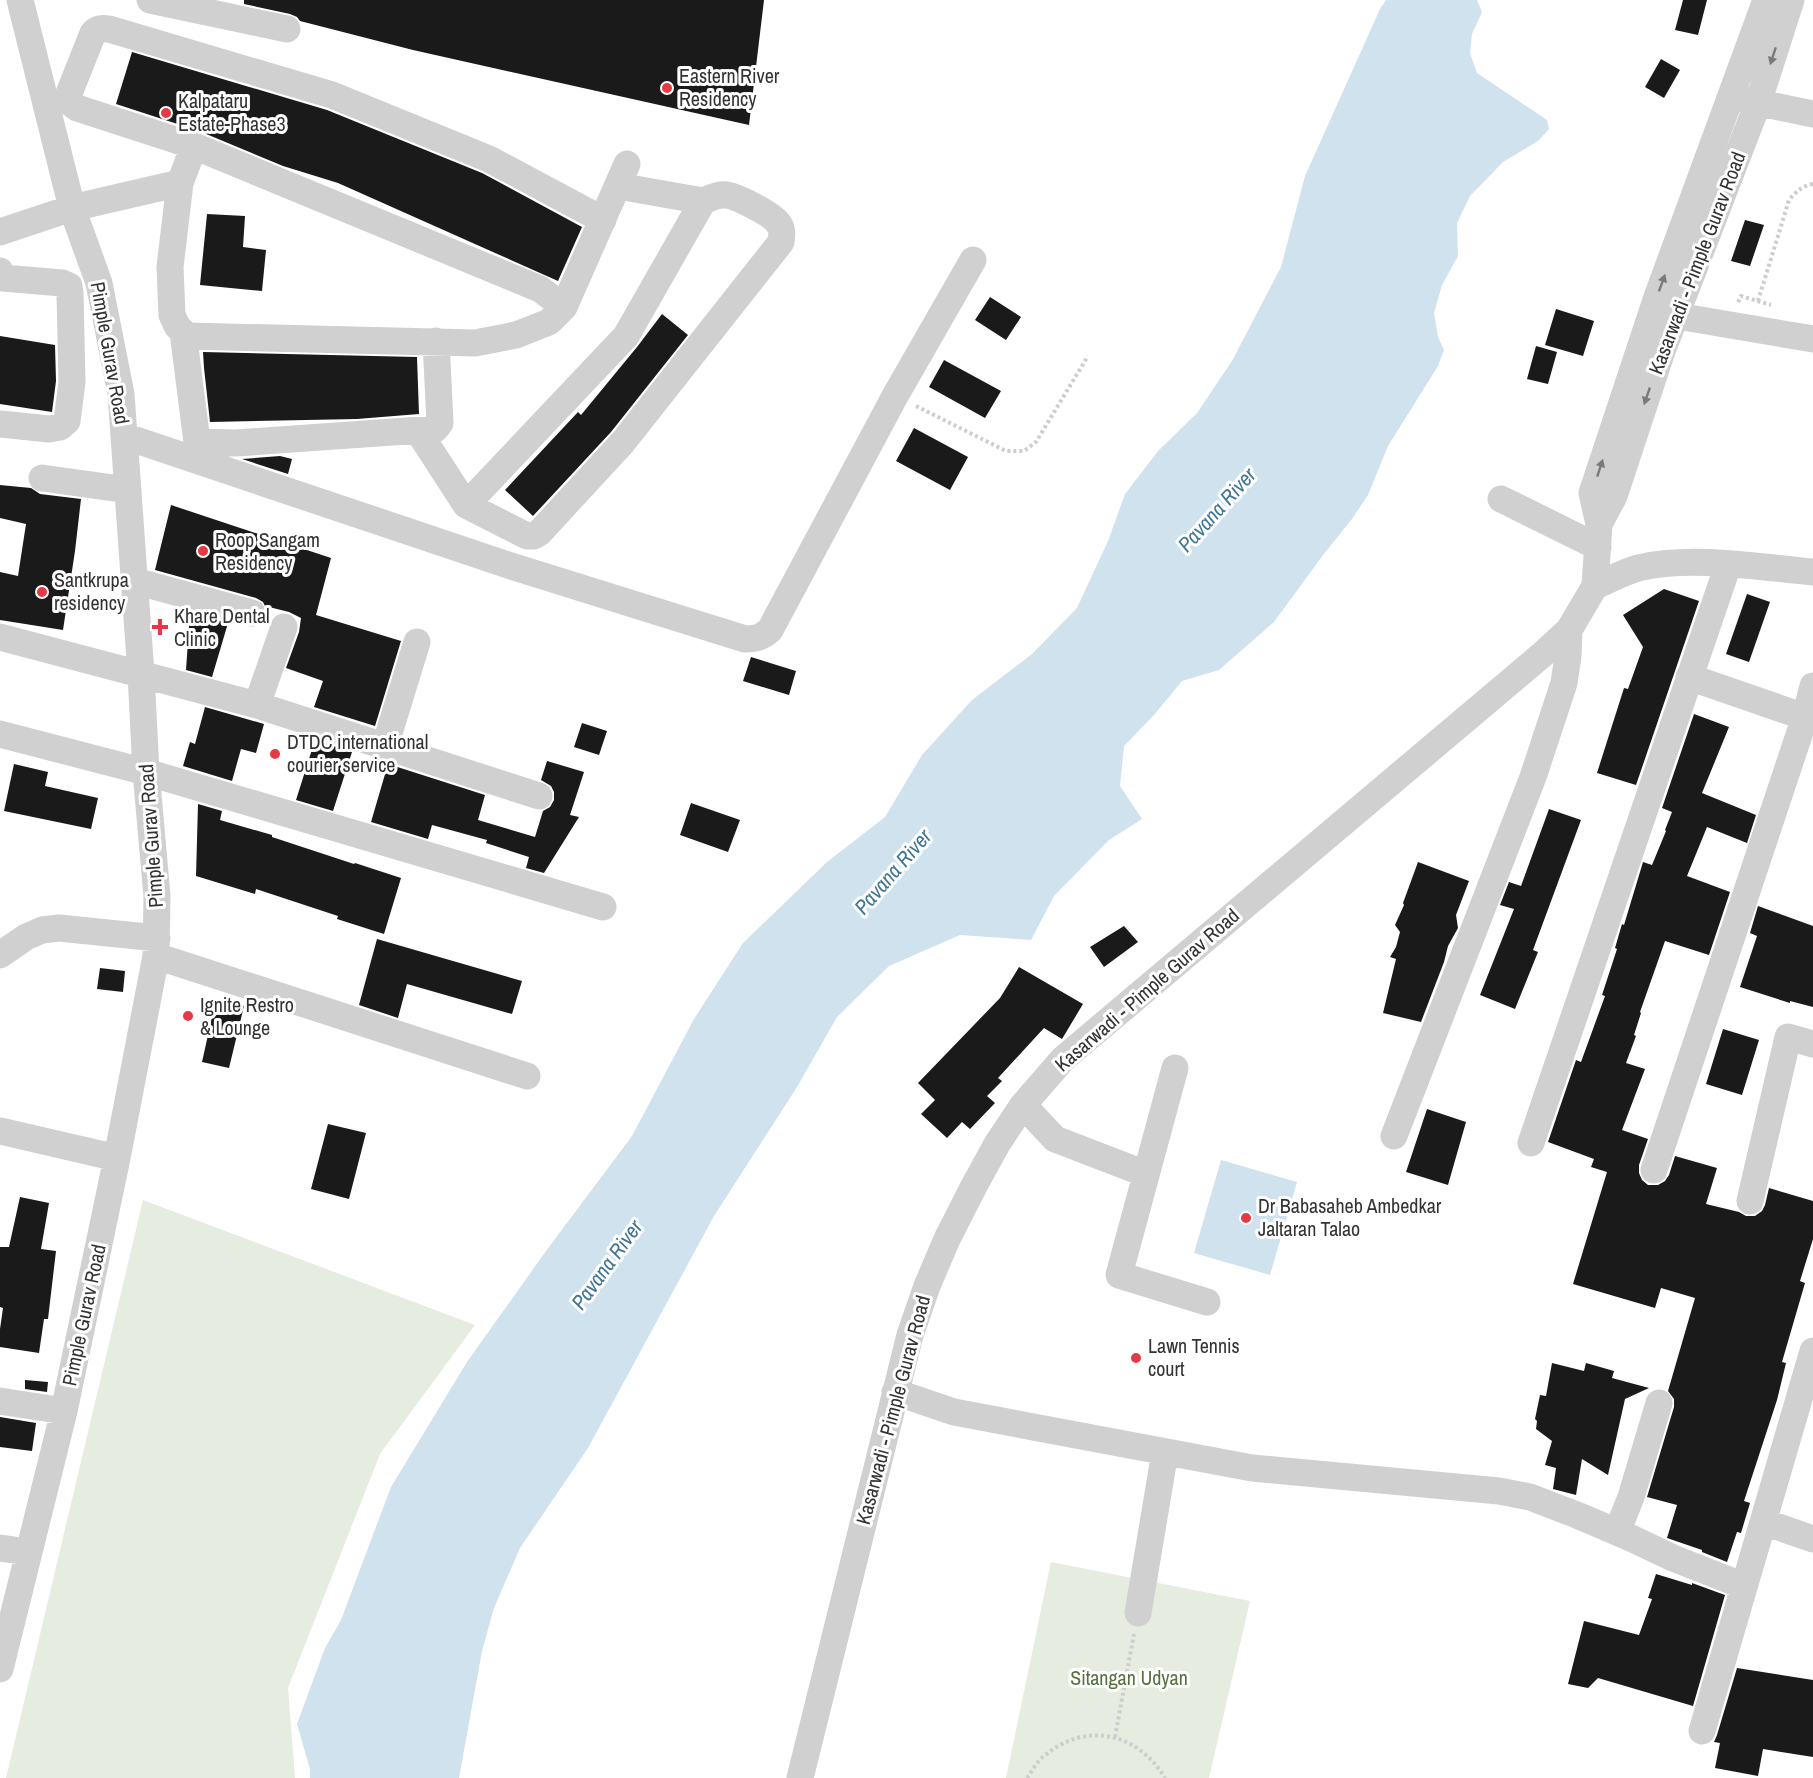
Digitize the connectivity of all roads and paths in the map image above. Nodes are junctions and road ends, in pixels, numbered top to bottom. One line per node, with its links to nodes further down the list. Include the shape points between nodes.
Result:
1 (20, 0): 13 (street, Pimple Gurav Road)
2 (150, 0): 5 (street)
3 (1766, 0): 6 (street, Kasarwadi - Pimple Gurav Road)
4 (1791, 0): 7 (street, Kasarwadi - Pimple Gurav Road, one-way to 7)
5 (287, 29)
6 (1730, 97): 7 (street); 33 (street, Kasarwadi - Pimple Gurav Road, one-way to 6, via 1592,493 1657,297)
7 (1758, 103): 8 (street); 20 (street, Kasarwadi - Pimple Gurav Road)
8 (1813, 114)
9 (194, 146): 10 (street); 14 (street, via 77,108 69,102 68,96 96,30 109,29 332,95 489,159); 19 (street, via 540,289)
10 (180, 183): 13 (street); 21 (street, via 170,267 171,315)
11 (1813, 183): 18 (path, via 1796,191 1789,200)
12 (704, 201): 14 (street, via 622,175); 32 (street, via 626,336); 32 (street, via 728,195 766,213 778,223 781,242 623,442 538,533 527,536)
13 (72, 208): 15 (street); 28 (street, Pimple Gurav Road, via 99,283 121,394)
14 (603, 220): 19 (street)
15 (0, 232)
16 (974, 260): 25 (street)
17 (1, 276): 26 (street, via 69,286 72,382 67,421 60,427)
18 (1758, 301)
19 (564, 307): 23 (street, via 549,322 516,335 475,343)
20 (1677, 316): 22 (street); 33 (street, Kasarwadi - Pimple Gurav Road, one-way to 33)
21 (183, 332): 23 (street, via 187,336); 27 (street, via 197,442)
22 (1813, 339)
23 (436, 341): 27 (street, via 440,423 435,429)
24 (1088, 356): 25 (path, via 1036,442 1024,451 1006,451)
25 (895, 396): 28 (street, via 770,630 754,639 508,565)
26 (0, 424)
27 (418, 431): 32 (street)
28 (124, 436): 30 (street, Pimple Gurav Road)
29 (42, 478): 30 (street)
30 (128, 490): 36 (street, Pimple Gurav Road)
31 (1501, 499): 33 (street)
32 (465, 505)
33 (1599, 536): 37 (street, Kasarwadi - Pimple Gurav Road)
34 (1728, 565): 35 (street); 37 (street, via 1677,562 1637,568); 44 (street)
35 (1813, 572)
36 (135, 581): 38 (street); 43 (street, Pimple Gurav Road)
37 (1595, 585): 40 (street, Kasarwadi - Pimple Gurav Road)
38 (252, 613)
39 (284, 627): 46 (street)
40 (1569, 630): 58 (street, Kasarwadi - Pimple Gurav Road, via 1063,1059); 60 (street, via 1564,683 1533,777)
41 (0, 637): 43 (street)
42 (417, 642): 49 (street)
43 (141, 674): 46 (street); 50 (street, Pimple Gurav Road)
44 (1689, 677): 47 (street); 61 (street)
45 (1813, 686): 47 (street)
46 (257, 705): 49 (street)
47 (1805, 717): 63 (street)
48 (0, 734): 50 (street)
49 (386, 746): 51 (street)
50 (146, 772): 52 (street); 53 (street, Pimple Gurav Road, via 157,896)
51 (539, 796)
52 (603, 907)
53 (157, 947): 54 (street, via 59,928 26,937); 57 (street); 62 (street, Pimple Gurav Road)
54 (0, 955)
55 (1813, 1044): 65 (street, via 1788,1037)
56 (1175, 1068): 64 (street)
57 (527, 1076)
58 (1023, 1105): 64 (street, via 1055,1139); 68 (street, Kasarwadi - Pimple Gurav Road, via 997,1144 947,1239 910,1335)
59 (0, 1131): 62 (street)
60 (1394, 1136)
61 (1531, 1143)
62 (117, 1158): 71 (street, Pimple Gurav Road)
63 (1654, 1170)
64 (1146, 1174): 66 (street, via 1119,1275)
65 (1750, 1201)
66 (1207, 1302)
67 (1813, 1351): 73 (street)
68 (895, 1392): 72 (street, via 954,1412); 83 (street, Kasarwadi - Pimple Gurav Road)
69 (0, 1401): 71 (street)
70 (1659, 1403): 74 (street)
71 (64, 1411): 77 (street, Pimple Gurav Road)
72 (1164, 1452): 74 (street, via 1252,1468 1499,1491 1530,1497); 79 (street)
73 (1764, 1522): 75 (street); 78 (street)
74 (1617, 1532): 78 (street)
75 (1813, 1539)
76 (0, 1548): 77 (street)
77 (29, 1552): 80 (street, Pimple Gurav Road)
78 (1744, 1586): 81 (street)
79 (1138, 1613): 82 (path)
80 (0, 1670)
81 (1702, 1731)
82 (1115, 1737): 84 (path, via 1089,1735 1064,1742 1042,1757); 85 (path, via 1138,1747 1156,1763)
83 (800, 1778)
84 (1027, 1778)
85 (1165, 1778)

